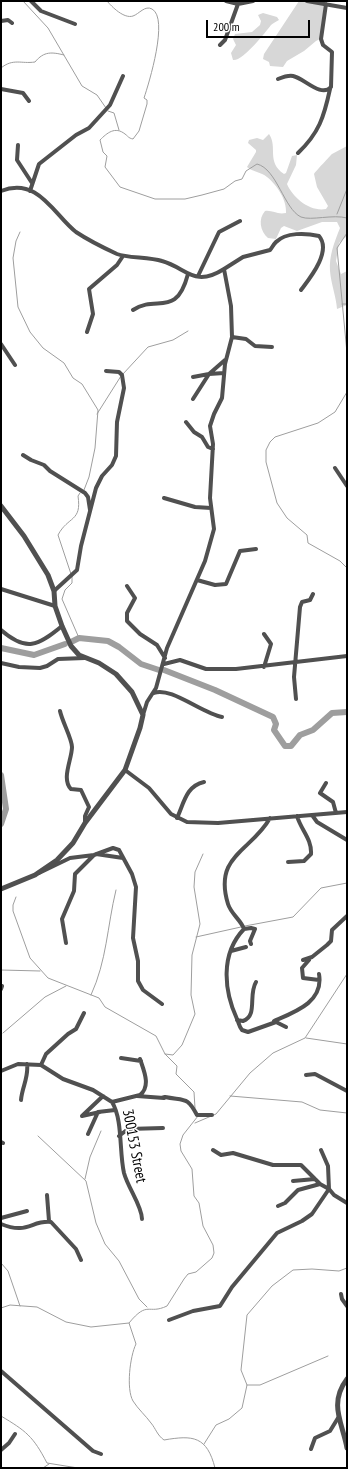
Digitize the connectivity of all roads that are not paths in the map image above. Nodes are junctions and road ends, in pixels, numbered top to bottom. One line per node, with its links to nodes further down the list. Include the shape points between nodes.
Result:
1 (31, 1): 10 (street, via 41,11)
2 (226, 1): 5 (street)
3 (253, 1): 5 (street)
4 (307, 1): 6 (street)
5 (238, 4): 11 (street, via 225,40)
6 (326, 4): 7 (street); 15 (street, via 321,39 332,52)
7 (347, 8)
8 (1, 21): 9 (street)
9 (12, 22)
10 (75, 24)
11 (220, 45)
12 (124, 76): 19 (street, via 110,105 89,128 42,161)
13 (278, 79): 15 (street, via 292,75 314,87)
14 (1, 89): 16 (street, via 23,93)
15 (330, 89): 18 (street, via 321,124)
16 (29, 101)
17 (18, 145): 19 (street, via 17,160)
18 (298, 153)
19 (32, 183): 21 (street)
20 (1, 191): 21 (street, via 16,188)
21 (30, 191): 23 (street, via 45,199 76,232)
22 (240, 221): 26 (street, via 219,232)
23 (123, 256): 25 (street, via 163,261); 29 (street, via 117,265 89,289 93,314)
24 (224, 270): 26 (street, via 210,276); 27 (street, via 243,257 268,251 285,236 319,236 322,240 322,250 318,266); 30 (street, via 231,306)
25 (188, 274): 26 (street); 28 (street, via 180,294 174,300)
26 (198, 276)
27 (302, 290)
28 (132, 310)
29 (87, 332)
30 (232, 337): 32 (street, via 246,339 255,346); 33 (street)
31 (1, 344): 34 (street)
32 (272, 347)
33 (226, 360): 36 (street); 37 (street)
34 (15, 365)
35 (106, 371): 48 (street, via 119,372 124,388 117,422 116,452 112,465 98,483)
36 (208, 374): 37 (street); 38 (street); 39 (street)
37 (224, 374): 41 (street, via 222,398 211,419)
38 (193, 377)
39 (193, 399)
40 (186, 422): 41 (street)
41 (213, 450): 47 (street)
42 (23, 455): 48 (street, via 44,465 85,494 88,497)
43 (335, 468): 44 (street)
44 (347, 486)
45 (164, 498): 47 (street, via 195,507)
46 (1, 506): 53 (street, via 30,546)
47 (211, 508): 50 (street, via 214,529)
48 (90, 512): 53 (street, via 77,570)
49 (256, 549): 50 (street, via 240,552 226,584 215,585)
50 (197, 580): 61 (street, via 167,648)
51 (127, 586): 61 (street, via 135,598 127,613 127,621 140,634 157,645)
52 (1, 589): 55 (street)
53 (54, 591): 55 (street)
54 (313, 594): 62 (street, via 310,600 300,604)
55 (55, 606): 56 (street)
56 (62, 626): 57 (street, via 40,642 28,645 16,642); 60 (street, via 74,651)
57 (1, 630)
58 (264, 634): 65 (street, via 271,644)
59 (347, 656): 62 (street)
60 (86, 658): 63 (street, via 58,659 40,668); 69 (street, via 109,669 124,682)
61 (165, 659): 64 (street)
62 (296, 662): 65 (street); 67 (street)
63 (1, 663)
64 (164, 664): 65 (street, via 177,660 211,669); 66 (street)
65 (264, 667)
66 (153, 693): 69 (street); 70 (street, via 167,693 189,702 205,713)
67 (296, 699)
68 (60, 711): 80 (street, via 72,745 68,783 71,789 84,792 89,805)
69 (143, 715): 71 (street)
70 (222, 718)
71 (125, 770): 78 (street, via 149,788 171,814); 80 (street)
72 (204, 782): 78 (street, via 188,792)
73 (326, 784): 75 (street, via 320,793 333,802)
74 (347, 812): 75 (street)
75 (336, 813): 76 (street)
76 (312, 815): 77 (street); 81 (street, via 317,822)
77 (297, 816): 79 (street); 84 (street, via 309,839 310,854 304,860)
78 (178, 818): 79 (street, via 187,822 209,823)
79 (270, 818): 88 (street, via 255,837 236,853 228,868 225,882 228,904 231,913)
80 (85, 822): 85 (street, via 64,853)
81 (347, 840)
82 (95, 854): 83 (street); 83 (street, via 113,848 119,850); 85 (street, via 70,858); 89 (street, via 75,874 74,891 62,919)
83 (123, 858): 98 (street, via 136,887 134,938 138,957 138,981 144,990)
84 (288, 862)
85 (35, 875): 86 (street)
86 (1, 889)
87 (347, 916): 93 (street, via 332,930 330,942)
88 (244, 929): 90 (street, via 255,929); 92 (street)
89 (66, 943)
90 (251, 944)
91 (246, 947): 92 (street)
92 (231, 951): 100 (street, via 226,966 227,981 231,1005)
93 (312, 957): 94 (street); 96 (street, via 302,968 303,978)
94 (303, 960)
95 (319, 974): 96 (street)
96 (319, 980): 101 (street, via 317,993 311,1001 303,1008)
97 (256, 982): 100 (street, via 252,989 253,1008 249,1017 243,1022)
98 (162, 1004)
99 (84, 1013): 105 (street, via 76,1030 46,1054)
100 (237, 1020): 101 (street, via 241,1029 246,1032)
101 (272, 1022): 102 (street, via 278,1022)
102 (286, 1027)
103 (121, 1058): 110 (street, via 141,1060 146,1087 142,1094)
104 (27, 1064): 105 (street, 300153 Street); 106 (street, 300153 Street); 111 (street, via 28,1074)
105 (41, 1065): 109 (street, 300153 Street, via 63,1079)
106 (1, 1071)
107 (306, 1075): 108 (street, via 316,1074)
108 (347, 1091)
109 (104, 1096): 112 (street, 300153 Street); 114 (street, via 82,1116)
110 (134, 1096): 112 (street); 115 (street, via 180,1098 190,1102 197,1115)
111 (21, 1100)
112 (112, 1102): 113 (street, 300153 Street)
113 (115, 1110): 114 (street); 118 (street, 300153 Street)
114 (100, 1112): 117 (street, via 94,1118)
115 (212, 1115)
116 (163, 1128): 118 (street, via 128,1129)
117 (88, 1134)
118 (120, 1136): 130 (street, 300153 Street, via 124,1173)
119 (213, 1150): 121 (street, via 220,1155 234,1153 273,1165 301,1165)
120 (321, 1150): 124 (street, via 328,1166)
121 (315, 1179): 122 (street); 123 (street)
122 (293, 1181)
123 (320, 1184): 124 (street); 127 (street, via 298,1190 285,1203)
124 (329, 1189): 126 (street); 136 (street, via 312,1214 277,1233 232,1287 220,1306 192,1310)
125 (47, 1195): 131 (street)
126 (347, 1203)
127 (278, 1206)
128 (27, 1211): 129 (street)
129 (1, 1218)
130 (142, 1219)
131 (49, 1221): 132 (street, via 26,1228 13,1228); 133 (street, via 57,1226 76,1249)
132 (1, 1224)
133 (81, 1260)
134 (341, 1294): 135 (street)
135 (347, 1306)
136 (169, 1320)
137 (1, 1371): 144 (street, via 93,1451)
138 (347, 1379): 139 (street, via 339,1398)
139 (338, 1418): 141 (street); 142 (street, via 330,1431 315,1438)
140 (15, 1434): 143 (street, via 10,1443)
141 (347, 1448)
142 (311, 1449)
143 (1, 1450)
144 (101, 1454)

